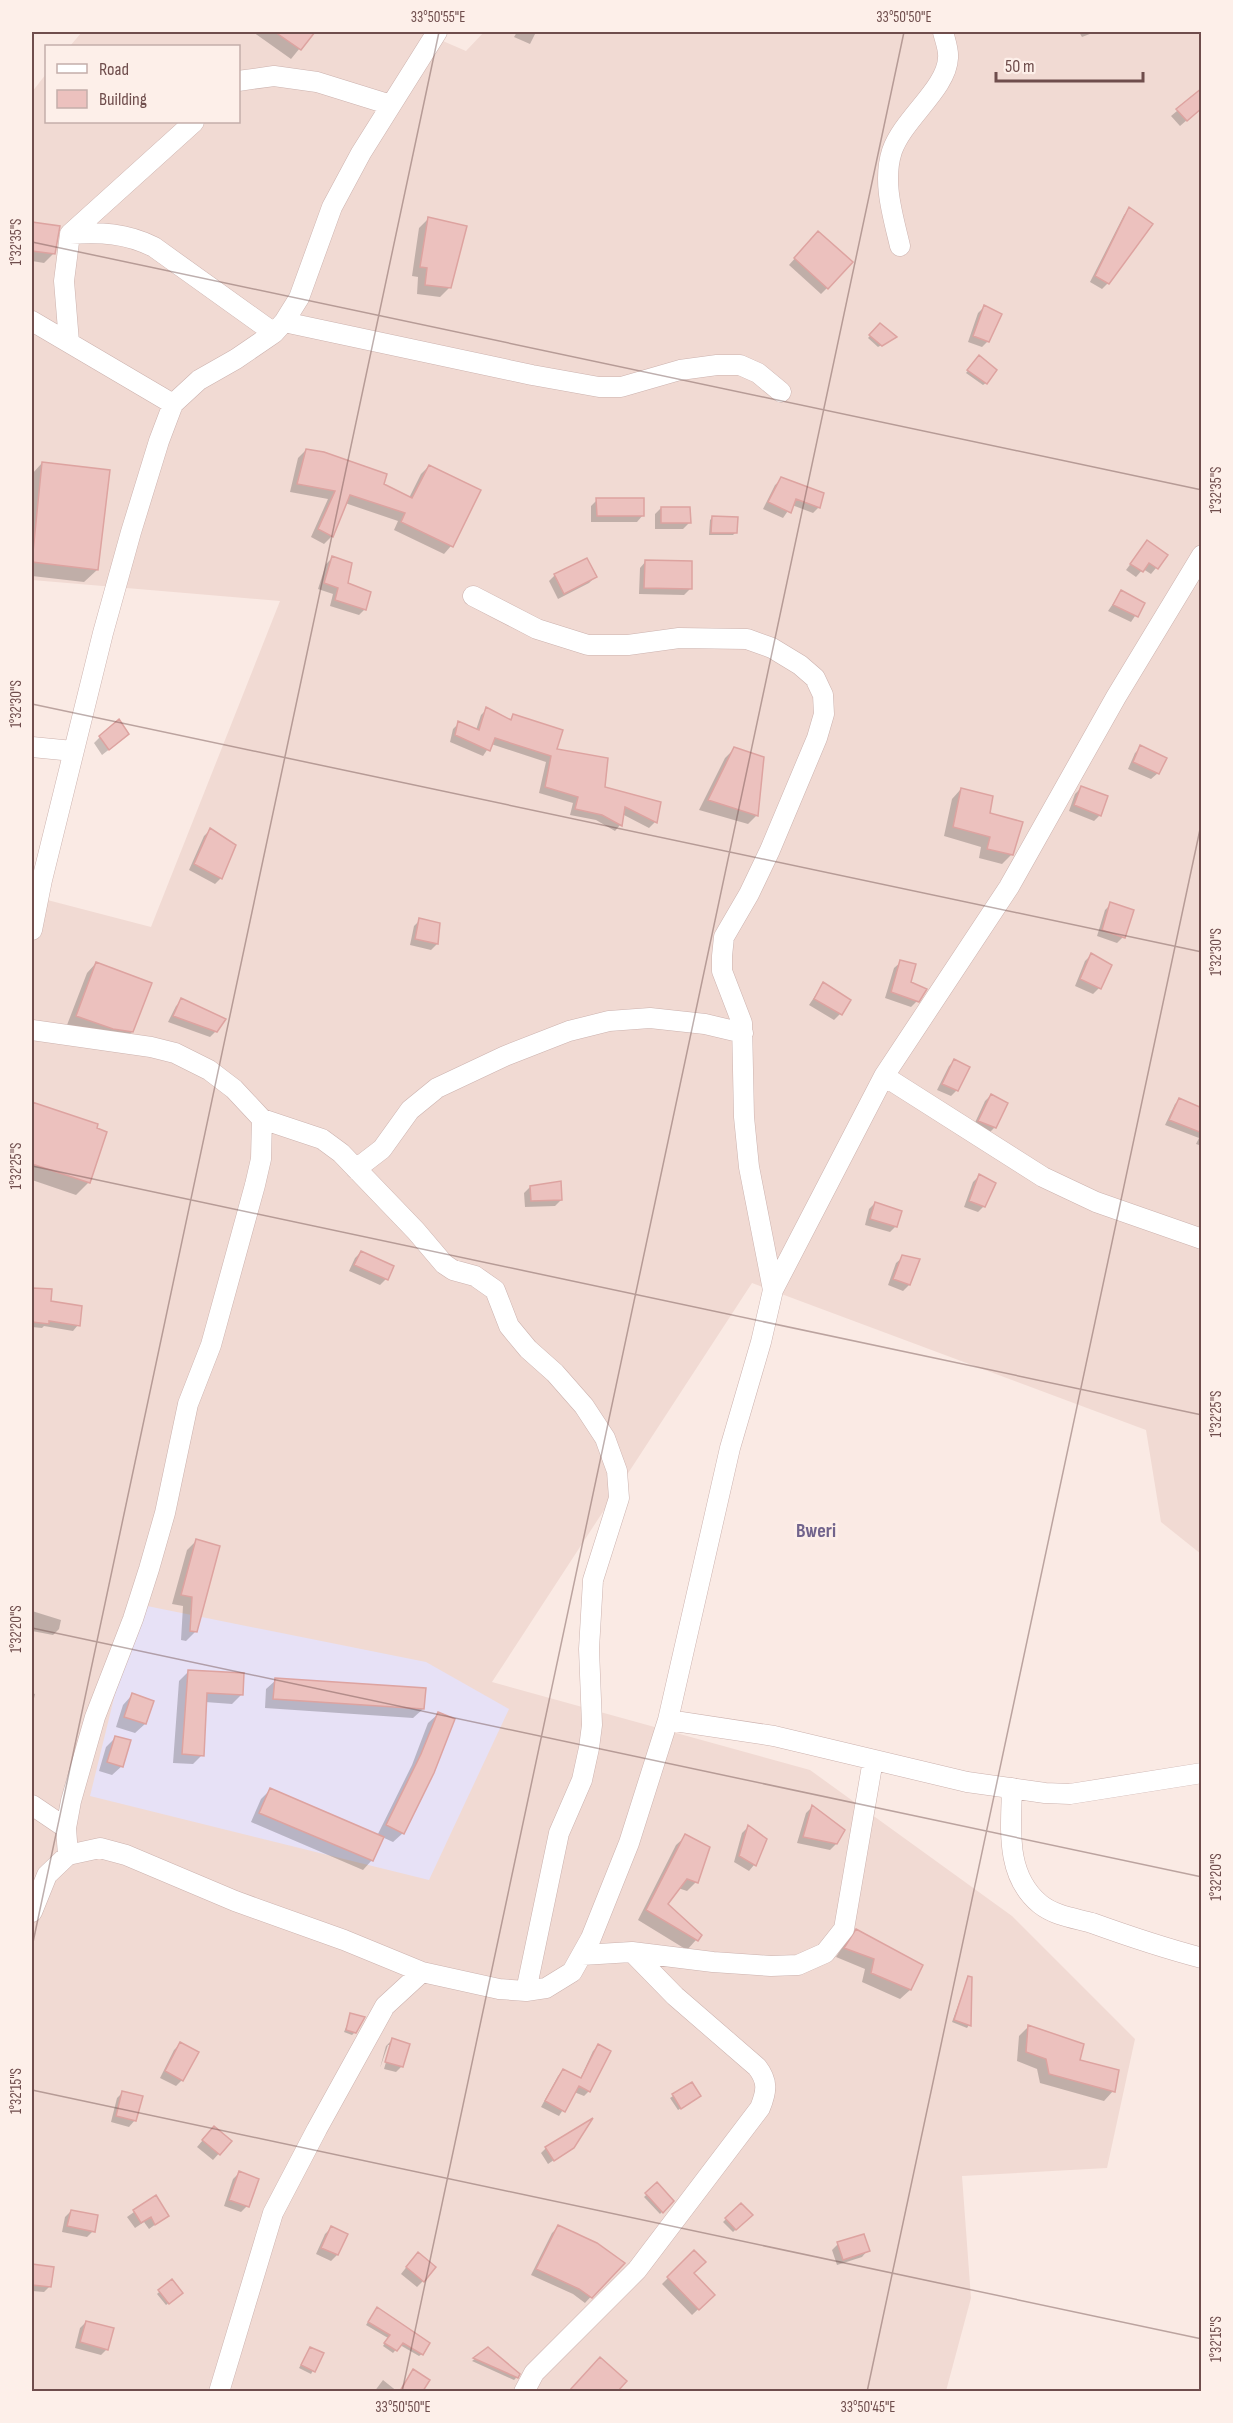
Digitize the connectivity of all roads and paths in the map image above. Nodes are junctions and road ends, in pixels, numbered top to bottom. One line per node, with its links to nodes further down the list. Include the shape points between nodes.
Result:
1 (437, 32): 4 (street)
2 (943, 32): 7 (street, via 948,58 944,74 899,135 890,163 890,201)
3 (240, 81): 4 (street, via 274,76 316,82)
4 (391, 105): 9 (street, via 333,207 299,298)
5 (193, 123): 6 (street)
6 (70, 234): 9 (street, via 115,233 134,237); 10 (street, via 64,281)
7 (900, 246)
8 (32, 321): 10 (street)
9 (279, 327): 11 (street, via 599,387 621,387 717,364 740,365 758,373); 12 (street, via 199,381)
10 (69, 342): 12 (street)
11 (781, 393)
12 (173, 404): 16 (street, via 131,532)
13 (1202, 555): 20 (street, via 1116,697 1010,887)
14 (473, 596): 19 (street, via 537,629 588,645 628,645 679,638 747,639 772,648 815,678 824,695 825,714 817,738 770,850 724,937 722,971)
15 (32, 747): 16 (street)
16 (73, 751): 17 (street)
17 (32, 930)
18 (32, 1030): 21 (street, via 175,1053 209,1070 234,1089)
19 (743, 1033): 22 (street, via 650,1018 569,1030 437,1088 410,1110 382,1149); 24 (street, via 749,1167)
20 (884, 1076): 23 (street, via 1043,1177 1096,1202); 24 (street)
21 (262, 1119): 22 (street, via 322,1139); 30 (street, via 261,1159 212,1345 188,1404 149,1569 95,1718)
22 (356, 1169): 37 (street, via 444,1264 475,1276 495,1290 509,1326 584,1406 605,1438 617,1471 619,1498 593,1580 589,1748 582,1780 559,1833)
23 (1202, 1239)
24 (773, 1290): 25 (street, via 729,1448)
25 (668, 1720): 26 (street, via 774,1736); 34 (street, via 629,1843)
26 (873, 1760): 28 (street, via 967,1782); 33 (street, via 844,1929 825,1953 798,1965 771,1966)
27 (1202, 1773): 28 (street, via 1070,1794)
28 (1012, 1788): 35 (street, via 1010,1843 1016,1869 1024,1886 1041,1904 1064,1916)
29 (32, 1805): 30 (street)
30 (66, 1828): 31 (street)
31 (68, 1855): 32 (street, via 47,1875); 36 (street, via 100,1848 126,1855)
32 (32, 1912)
33 (632, 1952): 34 (street); 39 (street, via 675,1996 757,2067 766,2078 766,2094 760,2108 637,2270 534,2373)
34 (582, 1956): 37 (street, via 572,1972 559,1982)
35 (1202, 1958)
36 (422, 1972): 37 (street); 38 (street, via 385,2006 273,2213)
37 (526, 1991)
38 (219, 2391)
39 (524, 2391)

